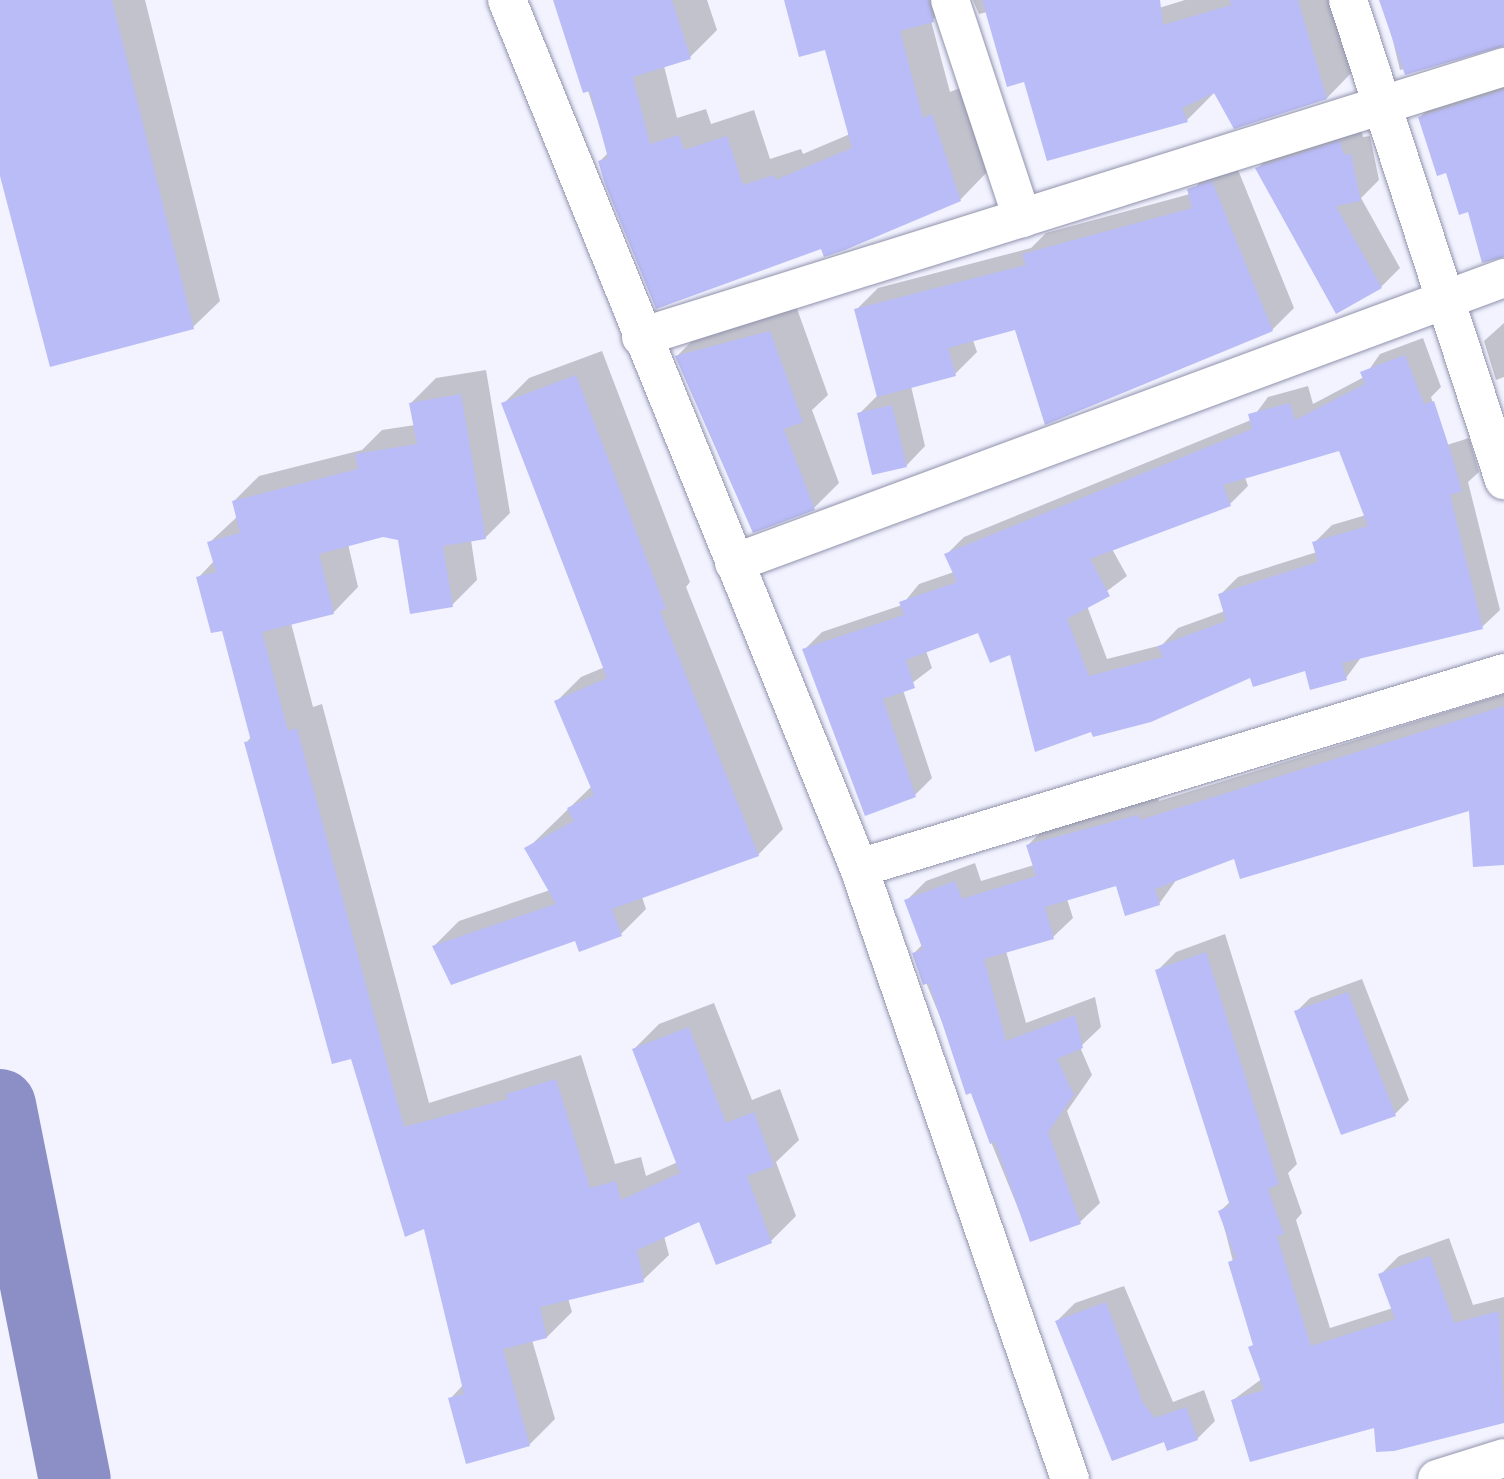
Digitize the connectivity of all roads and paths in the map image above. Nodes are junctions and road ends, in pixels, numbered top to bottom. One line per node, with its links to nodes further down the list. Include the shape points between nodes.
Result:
1 (508, 0): 9 (street)
2 (950, 0): 6 (street)
3 (1348, 0): 5 (street)
4 (1504, 66): 5 (street)
5 (1384, 109): 6 (street); 8 (street)
6 (1022, 218): 9 (street)
7 (1504, 278): 8 (street)
8 (1448, 299): 10 (street); 11 (street)
9 (641, 337): 11 (street)
10 (1504, 480)
11 (734, 563): 13 (street)
12 (1504, 673): 13 (street)
13 (859, 868): 15 (street)
14 (1504, 1458): 16 (street)
15 (1070, 1479)
16 (1437, 1479)

